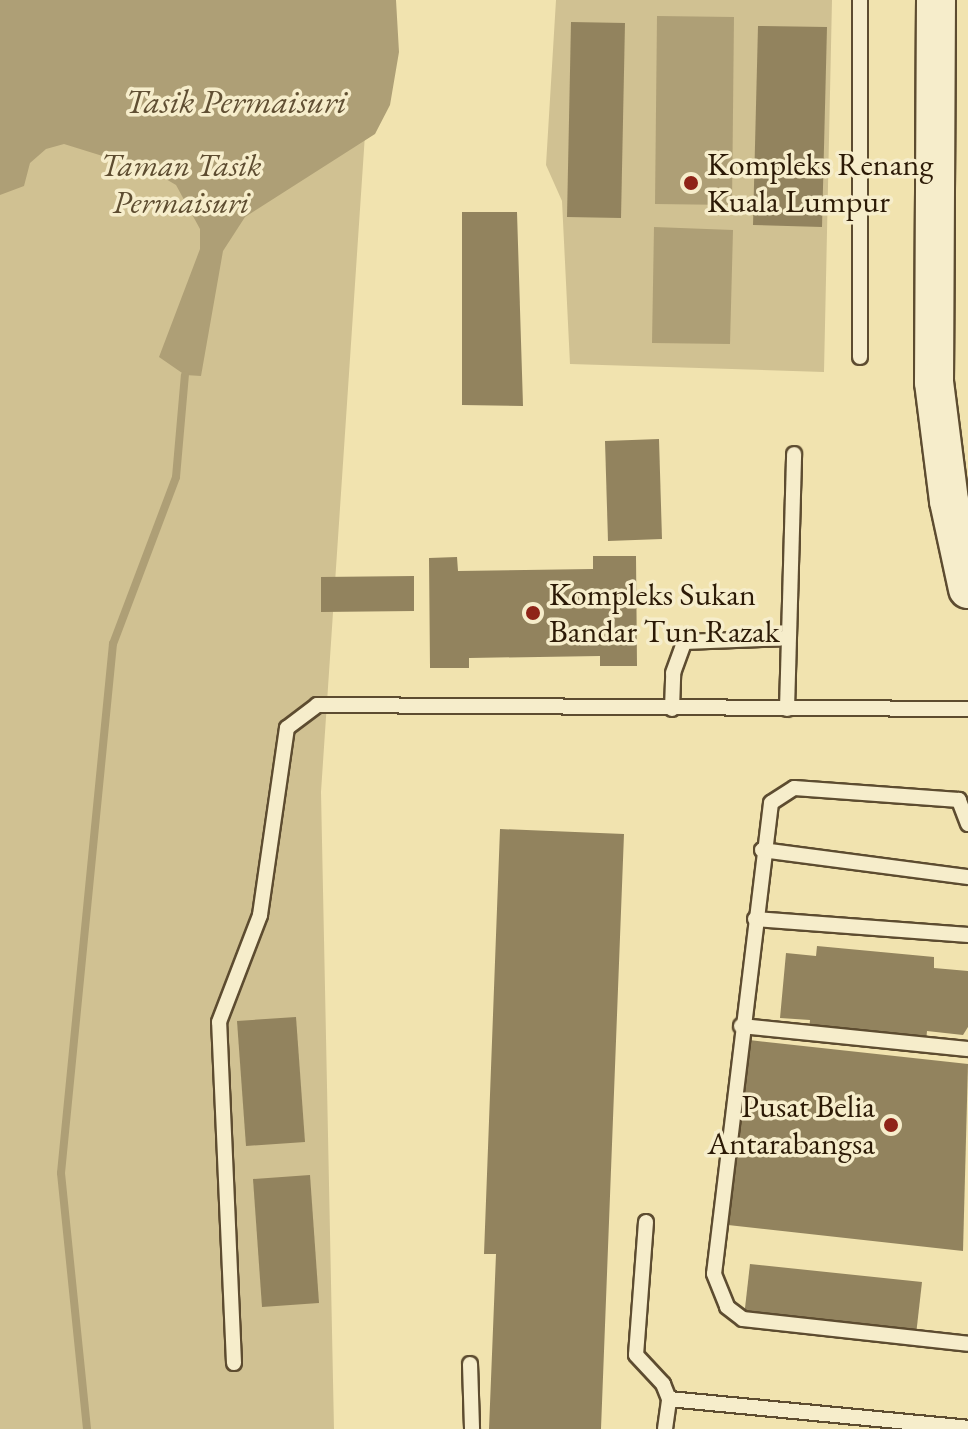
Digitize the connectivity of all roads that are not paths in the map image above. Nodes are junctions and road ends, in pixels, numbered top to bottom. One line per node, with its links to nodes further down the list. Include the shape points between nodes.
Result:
1 (860, 0): 3 (lane)
2 (936, 0): 5 (street, via 934,382 949,501)
3 (860, 357)
4 (794, 454): 6 (lane)
5 (968, 589)
6 (788, 638): 7 (lane, via 684,642 673,673); 8 (lane)
7 (672, 709): 8 (lane); 19 (lane, via 317,705 287,728 260,915 219,1022)
8 (787, 709): 9 (lane)
9 (968, 709)
10 (968, 824): 11 (lane, via 959,800 794,788 771,803)
11 (762, 850): 12 (lane); 13 (lane)
12 (968, 877)
13 (755, 919): 14 (lane); 15 (lane)
14 (968, 935)
15 (741, 1026): 16 (lane); 18 (lane, via 714,1274 727,1307 743,1319)
16 (968, 1049)
17 (646, 1222): 21 (lane, via 636,1355 663,1384)
18 (968, 1344)
19 (234, 1363)
20 (470, 1364): 24 (lane)
21 (669, 1399): 22 (lane); 25 (lane)
22 (936, 1427): 23 (lane)
23 (966, 1428)
24 (472, 1429)
25 (665, 1429)

